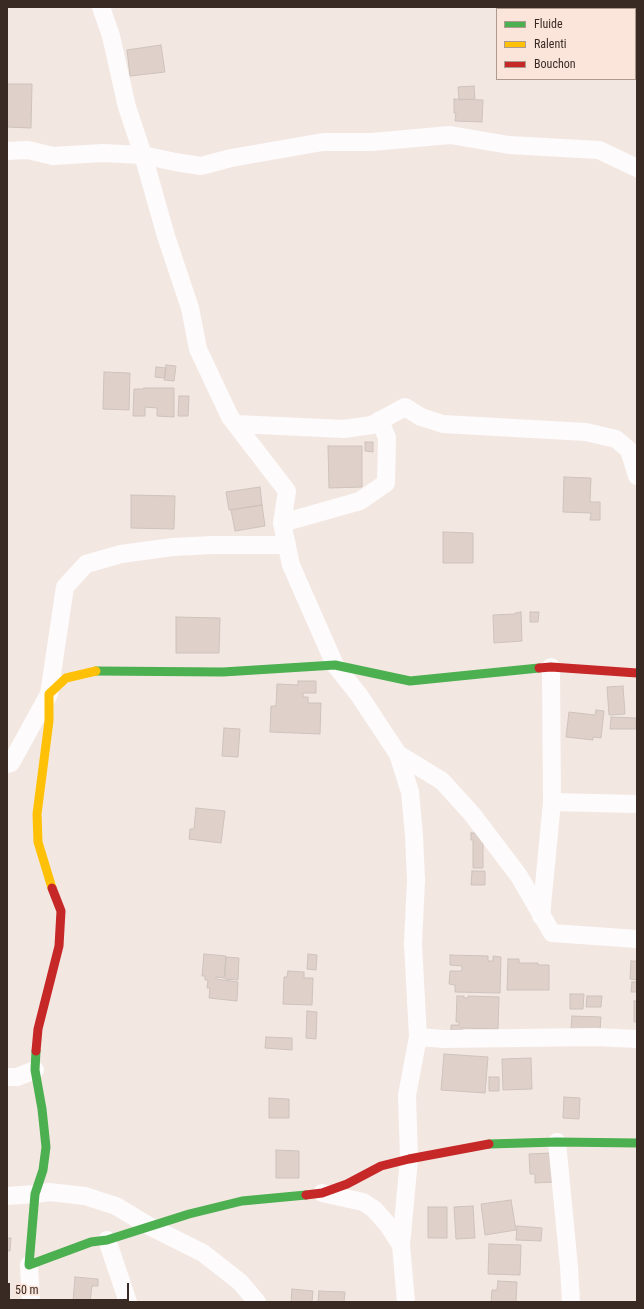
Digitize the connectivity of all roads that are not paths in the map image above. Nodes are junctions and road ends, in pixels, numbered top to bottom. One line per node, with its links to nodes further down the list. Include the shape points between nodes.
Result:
1 (101, 7): 3 (street, via 127,107)
2 (7, 151): 3 (street, via 28,150 53,156 102,153)
3 (143, 155): 4 (street, via 201,166 231,158 323,142 372,142 450,136 509,145 599,150); 6 (street, via 190,308 198,349)
4 (637, 168)
5 (380, 420): 6 (street, via 372,425 344,429); 7 (street, via 405,407 421,417 443,424 586,432 616,439 629,450); 8 (street, via 387,438 386,483 360,501)
6 (236, 424): 8 (street, via 287,491)
7 (637, 476)
8 (282, 522): 9 (street)
9 (287, 545): 10 (street, via 291,565); 13 (street, via 173,547 121,554 86,564 65,587)
10 (335, 665): 11 (street, via 410,681); 13 (street, via 223,672 97,671 66,678); 14 (street, via 359,695)
11 (551, 667): 12 (street); 16 (street)
12 (637, 673)
13 (48, 694): 15 (street, via 11,763); 22 (street, via 49,721 37,814 38,842 62,921 59,946 38,1028)
14 (398, 754): 18 (street, via 442,781 472,814 519,876); 20 (street, via 410,792 414,834 416,880 413,944)
15 (7, 764)
16 (552, 802): 17 (street); 18 (street)
17 (637, 804)
18 (541, 916): 19 (street, via 552,933)
19 (637, 940)
20 (418, 1037): 21 (street); 26 (street, via 407,1095)
21 (637, 1039)
22 (35, 1070): 23 (street, via 16,1077); 28 (street, via 46,1147 44,1170)
23 (7, 1077)
24 (557, 1142): 25 (street); 26 (street, via 488,1144); 38 (street)
25 (637, 1143)
26 (409, 1159): 27 (street, via 381,1166 347,1184); 32 (street)
27 (322, 1193): 30 (street, via 242,1200); 32 (street, via 363,1202 374,1209)
28 (35, 1194): 29 (street); 30 (street, via 49,1192 84,1196 116,1206); 33 (street)
29 (7, 1196)
30 (149, 1226): 31 (street); 36 (street, via 203,1253 240,1282)
31 (108, 1240): 33 (street, via 91,1242); 35 (street)
32 (401, 1245): 37 (street)
33 (29, 1265): 34 (street)
34 (31, 1302)
35 (128, 1302)
36 (257, 1302)
37 (406, 1302)
38 (571, 1302)

